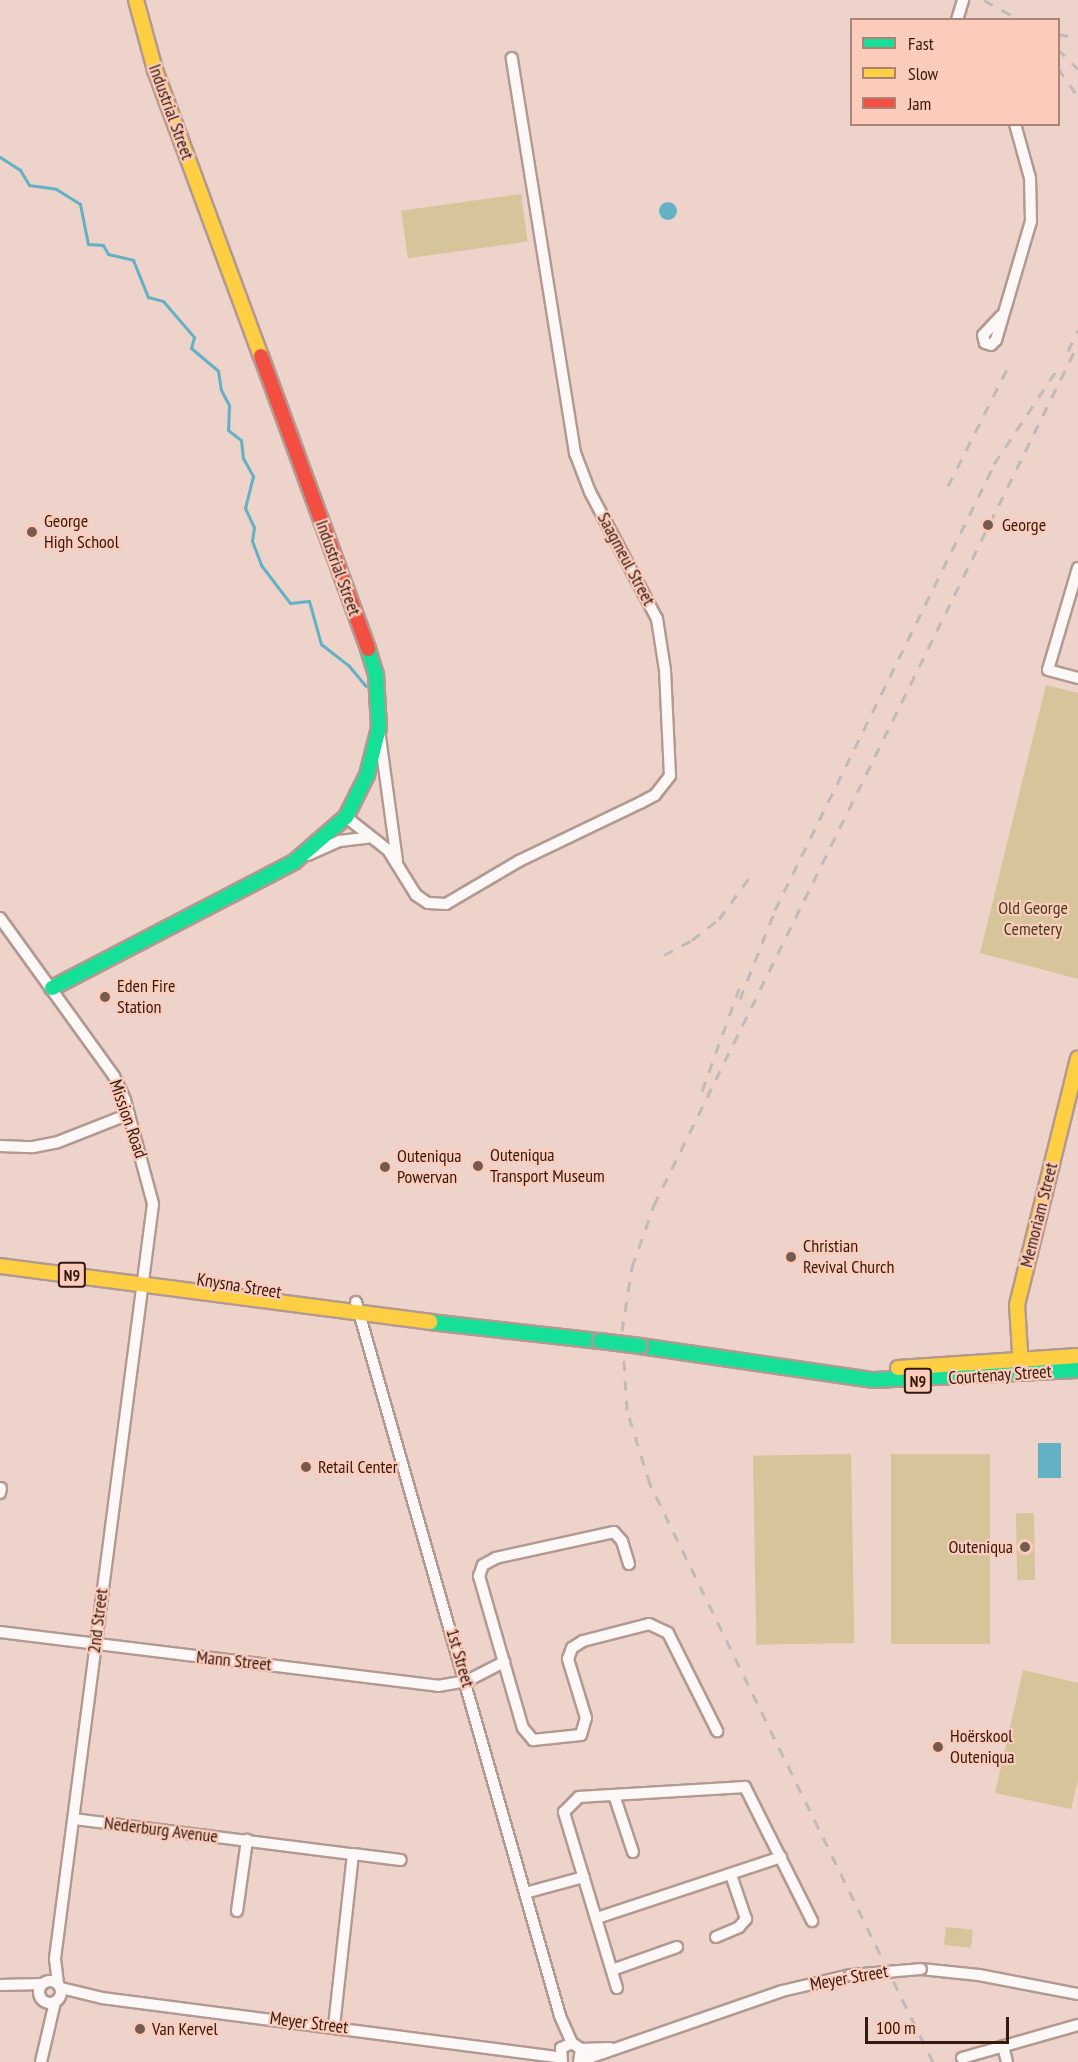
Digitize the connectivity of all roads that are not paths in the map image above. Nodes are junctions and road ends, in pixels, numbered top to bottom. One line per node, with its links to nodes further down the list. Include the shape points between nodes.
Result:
1 (136, 0): 9 (main road, Industrial Street, via 155,70 357,616 376,675)
2 (963, 0): 3 (street)
3 (958, 18)
4 (512, 58): 13 (street, Saagmeul Street, via 575,453 590,492 657,619 665,670 670,776 655,795 519,861 446,904 428,903 416,895)
5 (1016, 126): 6 (street, via 1026,157 1032,209)
6 (1002, 316)
7 (1078, 568): 8 (street, via 1048,670)
8 (1078, 678)
9 (379, 728): 10 (main road, Industrial Street, via 367,775); 13 (street)
10 (346, 817): 11 (street, Saagmeul Street); 12 (main road, Industrial Street)
11 (370, 837): 12 (street, via 340,841); 13 (street, Saagmeul Street)
12 (294, 862): 15 (main road, Industrial Street)
13 (397, 865)
14 (0, 918): 15 (street, Mission Road)
15 (52, 987): 17 (street, Mission Road, via 108,1064)
16 (1077, 1066): 25 (main road, Memoriam Street, via 1017,1305)
17 (129, 1114): 18 (street, via 52,1144); 21 (street, Mission Road, via 152,1198)
18 (0, 1146)
19 (0, 1253): 21 (main road, Knysna Street / N9)
20 (0, 1266): 21 (main road, Knysna Street / N9)
21 (145, 1278): 22 (main road, Knysna Street / N9); 33 (street, 2nd Street)
22 (356, 1308): 23 (main road, Knysna Street / N9); 35 (street, 1st Street)
23 (600, 1341): 26 (main road, Courtenay Street / N9, bridge)
24 (1078, 1356): 25 (main road, Courtenay Street / N9)
25 (1020, 1360): 26 (main road, Courtenay Street / N9, via 914,1368 828,1365); 28 (main road, Memoriam Street)
26 (816, 1369): 28 (main road, Courtenay Street / N9, via 835,1376 912,1381)
27 (1078, 1370): 28 (main road, Courtenay Street / N9)
28 (1021, 1374)
29 (1, 1488): 30 (street)
30 (0, 1492)
31 (629, 1563): 34 (street, via 622,1541 614,1532 487,1561 479,1576)
32 (0, 1632): 33 (street, Mann Street)
33 (95, 1646): 35 (street, Mann Street, via 438,1686); 38 (street, 2nd Street)
34 (504, 1662): 35 (street); 36 (street, via 528,1735 544,1740 575,1737 586,1726 568,1659 572,1648 583,1641 656,1625 668,1633)
35 (467, 1682): 46 (street, 1st Street)
36 (717, 1731)
37 (614, 1795): 40 (street); 42 (street, via 745,1787); 45 (street, via 579,1797 566,1808)
38 (74, 1819): 39 (street, Nederburg Avenue); 55 (street, 2nd Street)
39 (247, 1840): 41 (street, Nederburg Avenue); 47 (street)
40 (633, 1852)
41 (353, 1854): 43 (street, Nederburg Avenue); 58 (street)
42 (781, 1857): 44 (street); 49 (street)
43 (400, 1860)
44 (731, 1875): 48 (street); 50 (street, via 746,1919 739,1927)
45 (584, 1877): 46 (street); 48 (street)
46 (525, 1893): 61 (street, 1st Street)
47 (237, 1911)
48 (597, 1918): 52 (street)
49 (812, 1921)
50 (716, 1937)
51 (677, 1947): 52 (street)
52 (612, 1970): 54 (street)
53 (0, 1985): 55 (street, Meyer Street)
54 (617, 1988)
55 (51, 1992): 58 (street, Meyer Street); 64 (street, 2nd Street)
56 (1078, 1994): 60 (street, Meyer Street, bridge, via 979,1975 921,1969 850,1975 782,1991)
57 (1078, 2025): 59 (street)
58 (334, 2026): 61 (street, Meyer Street, via 514,2051)
59 (1003, 2046): 62 (street); 65 (street)
60 (628, 2047): 61 (street, Meyer Street); 63 (street, Meyer Street)
61 (566, 2051): 63 (street)
62 (962, 2058)
63 (579, 2061)
64 (42, 2062)
65 (1007, 2062)

